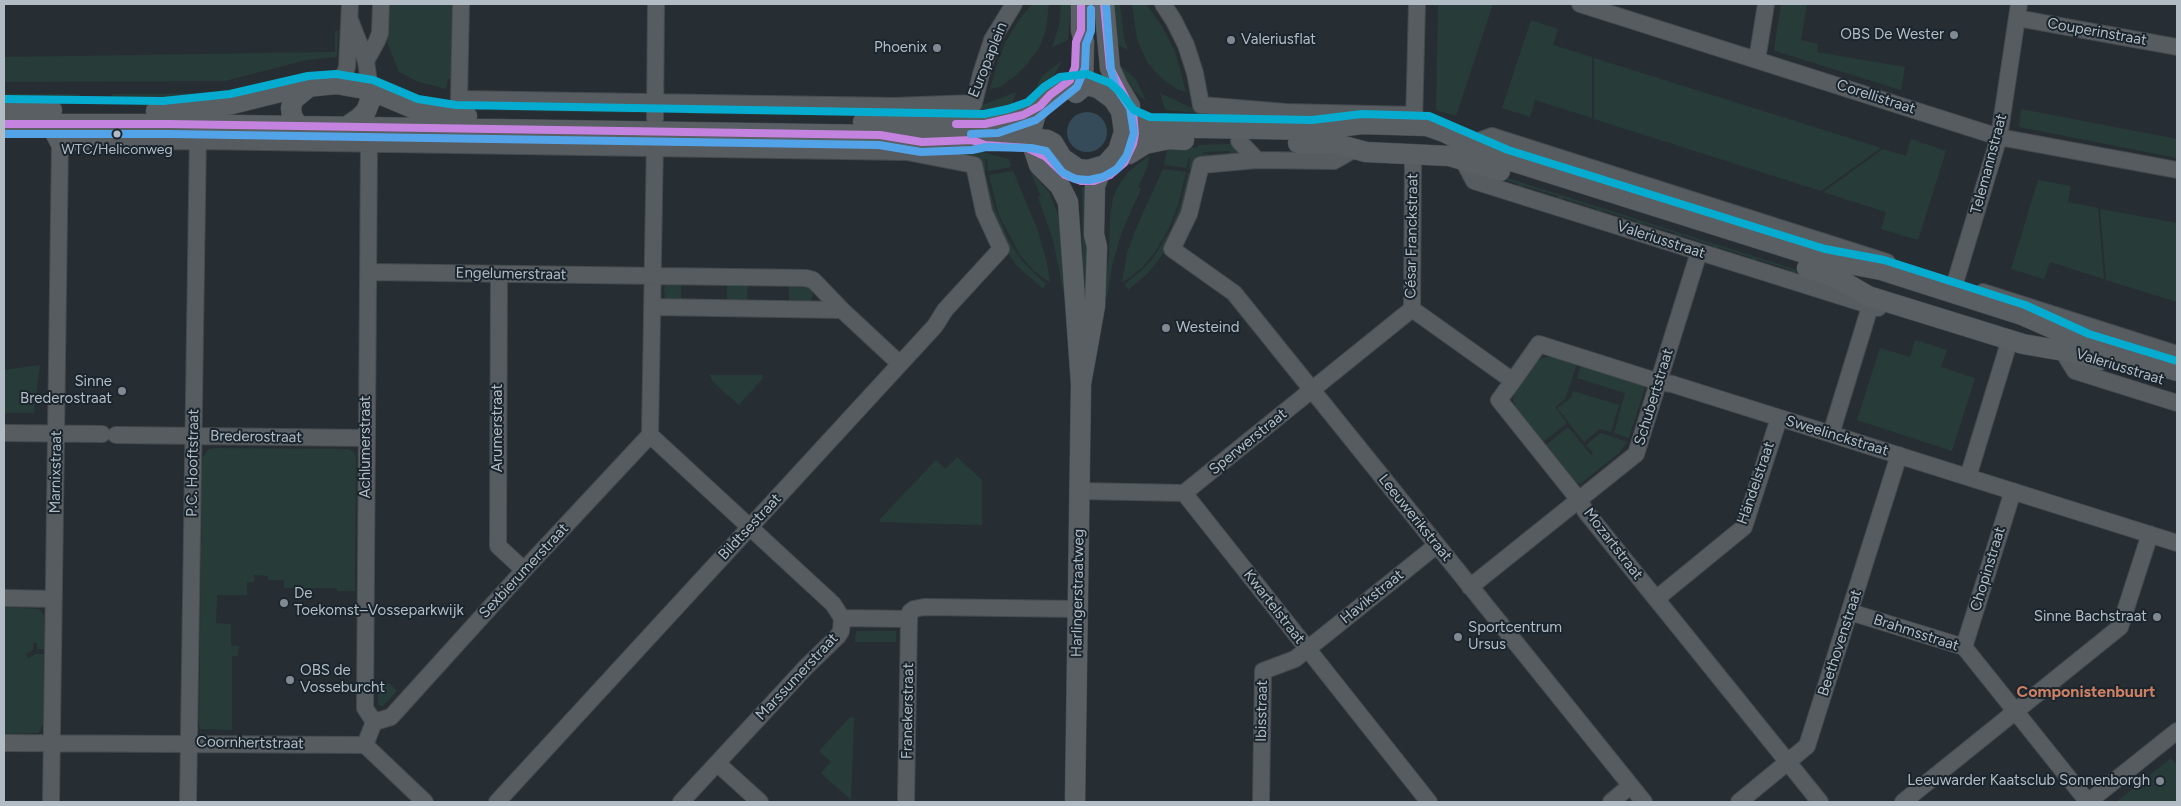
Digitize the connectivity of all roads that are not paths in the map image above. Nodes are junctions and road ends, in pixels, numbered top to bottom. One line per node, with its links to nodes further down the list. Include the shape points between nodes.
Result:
1 (350, 4): 14 (street)
2 (381, 4): 17 (street, via 380,33)
3 (460, 4): 30 (street, via 459,99)
4 (656, 4): 30 (street)
5 (1014, 4): 22 (street, Europaplein, via 992,40 974,103)
6 (1081, 4): 19 (main road, via 1080,30 1084,42)
7 (1096, 4): 25 (main road, via 1101,72 1107,91)
8 (1104, 4): 25 (main road, via 1108,59)
9 (1162, 4): 28 (street, Valeriusstraat, via 1186,45 1201,105)
10 (1417, 4): 28 (street)
11 (1580, 4): 16 (street, Corellistraat)
12 (1766, 4): 16 (street)
13 (2018, 11): 15 (street, Couperinstraat); 34 (street, Telemannstraat)
14 (350, 20): 17 (street); 18 (street, via 347,67)
15 (2177, 47)
16 (1757, 60): 34 (street, Corellistraat)
17 (366, 61): 21 (street)
18 (336, 84): 20 (main road); 21 (main road)
19 (1073, 85): 23 (main road, via 1050,95); 25 (main road, via 1098,88); 38 (main road, via 1079,92 1050,112)
20 (310, 86): 24 (main road, via 232,104 163,111); 31 (main road, via 293,100 292,116)
21 (370, 90): 30 (main road, via 415,109 443,114); 32 (main road, via 366,111)
22 (894, 106): 27 (street); 30 (street)
23 (1040, 106): 27 (main road, via 1023,116 996,123); 38 (main road, via 1033,123)
24 (4, 109)
25 (1125, 110): 28 (main road, Valeriusstraat, via 1148,127 1313,130 1362,124); 42 (main road, via 1134,139); 46 (main road, via 1123,138)
26 (50, 123): 29 (main road); 33 (main road); 36 (main road)
27 (912, 123): 30 (main road)
28 (1414, 123): 40 (main road, Valeriusstraat, via 1444,132); 41 (main road, via 1388,128 1381,136 1381,148); 43 (main road, via 1435,132 1431,147)
29 (4, 124)
30 (655, 125): 32 (main road); 37 (street); 38 (main road, via 880,135 922,142 972,140 985,145); 52 (street); 62 (street, Bildtsestraat, via 876,152 915,153 974,165 984,212 1001,249)
31 (298, 126): 32 (main road); 33 (main road)
32 (346, 126)
33 (198, 133): 36 (street); 37 (street); 75 (street, P.C. Hooftstraat)
34 (1999, 137): 45 (street, Corellistraat); 53 (street, Telemannstraat)
35 (1239, 141): 39 (main road, Valeriusstraat, via 1322,143); 42 (main road, Valeriusstraat, via 1169,140 1145,144); 44 (street)
36 (60, 142): 72 (street, Marnixstraat)
37 (369, 144): 50 (street, Achlumerstraat)
38 (1039, 147): 46 (main road, via 1053,143 1062,158 1078,168); 47 (main road, via 1040,165)
39 (1355, 149): 41 (main road, Valeriusstraat); 44 (street, via 1334,161)
40 (1467, 152): 43 (main road, Valeriusstraat, via 1449,156); 48 (street, Valeriusstraat, via 1474,181); 49 (main road, Valeriusstraat, via 1505,159 1823,259); 54 (main road, Valeriusstraat, via 1829,275)
41 (1387, 153): 43 (main road, Valeriusstraat)
42 (1129, 154): 46 (main road, via 1124,164)
43 (1416, 154): 56 (street, César Franckstraat)
44 (1257, 160): 68 (street, Leeuwerikstraat, via 1201,165 1189,214 1172,249 1234,293)
45 (2177, 170)
46 (1104, 173): 47 (main road); 66 (main road, Harlingerstraatweg, via 1095,186 1095,306)
47 (1064, 183): 66 (main road, Harlingerstraatweg)
48 (1699, 252): 54 (street, Valeriusstraat); 65 (street, Schubertstraat)
49 (1893, 271): 53 (main road, Valeriusstraat); 54 (main road, via 1869,280)
50 (368, 272): 51 (street, Engelumerstraat); 76 (street, Achlumerstraat)
51 (499, 274): 52 (street, Engelumerstraat); 87 (street, Arumerstraat, via 498,546)
52 (653, 276): 55 (street); 57 (street, Engelumerstraat, via 806,278 813,280)
53 (1953, 288): 58 (main road, Valeriusstraat); 61 (street, Valeriusstraat)
54 (1872, 301): 59 (main road, Valeriusstraat); 73 (street)
55 (653, 307): 57 (street); 74 (street)
56 (1412, 309): 64 (street); 68 (street, César Franckstraat)
57 (842, 310): 62 (street, Engelumerstraat)
58 (2022, 315): 59 (main road, via 2027,320 2026,332); 63 (main road, Valeriusstraat, via 2086,342)
59 (2012, 344): 60 (main road, Valeriusstraat); 78 (street)
60 (2062, 350): 67 (main road, Valeriusstraat); 69 (street, Valeriusstraat, via 2075,371)
61 (2177, 354)
62 (900, 364): 83 (street, Bildtsestraat)
63 (2177, 371)
64 (1513, 381): 65 (street, Sweelinckstraat, via 1539,344); 82 (street, Mozartstraat, via 1499,400)
65 (1659, 382): 70 (street, Sweelinckstraat); 82 (street, Schubertstraat, via 1636,454)
66 (1082, 384): 79 (main road, Harlingerstraatweg)
67 (2177, 385)
68 (1311, 389): 81 (street, Sperwerstraat); 86 (street, Leeuwerikstraat)
69 (2177, 403)
70 (1778, 418): 73 (street, Sweelinckstraat); 91 (street, Händelstraat, via 1744,526)
71 (4, 433): 72 (street, Brederostraat)
72 (56, 434): 75 (street, Brederostraat); 90 (street, Marnixstraat)
73 (1831, 434): 77 (street, Sweelinckstraat)
74 (650, 435): 83 (street); 87 (street, Sexbierumerstraat)
75 (193, 436): 76 (street, Brederostraat); 101 (street, P.C. Hooftstraat)
76 (366, 438): 99 (street, Achlumerstraat, via 365,708)
77 (1899, 455): 78 (street, Sweelinckstraat); 93 (street, Beethovenstraat)
78 (1968, 477): 80 (street, Sweelinckstraat)
79 (1080, 491): 81 (street); 92 (main road, Harlingerstraatweg)
80 (2013, 492): 84 (street, Sweelinckstraat); 96 (street, Chopinstraat)
81 (1184, 493): 97 (street, Kwartelstraat)
82 (1579, 500): 88 (street, Schubertstraat); 91 (street, Mozartstraat)
83 (750, 527): 94 (street, via 833,604); 112 (street, Bildtsestraat)
84 (2150, 534): 85 (street, Sweelinckstraat); 98 (street, via 2120,627)
85 (2177, 542)
86 (1437, 545): 88 (street, Leeuwerikstraat); 97 (street, Havikstraat)
87 (524, 570): 99 (street, Sexbierumerstraat, via 391,717)
88 (1470, 587): 107 (street, Leeuwerikstraat)
89 (4, 598): 90 (street)
90 (54, 599): 103 (street, Marnixstraat)
91 (1656, 599): 106 (street, Mozartstraat)
92 (1078, 609): 95 (street, via 924,607 914,608); 116 (main road, Harlingerstraatweg)
93 (1850, 612): 96 (street, Brahmsstraat); 106 (street, Beethovenstraat, via 1807,746)
94 (842, 618): 95 (street, Marssumerstraat); 105 (street, Marssumerstraat, via 838,636)
95 (909, 619): 115 (street, Franekerstraat)
96 (1964, 647): 98 (street, Brahmsstraat)
97 (1308, 650): 108 (street, Kwartelstraat); 117 (street, Ibisstraat, via 1295,659 1263,671)
98 (2016, 712): 122 (street); 123 (street, Brahmsstraat)
99 (374, 722): 104 (street)
100 (2177, 731): 123 (street)
101 (189, 742): 103 (street, Coornhertstraat); 104 (street, Coornhertstraat); 110 (street, P.C. Hooftstraat)
102 (4, 743): 103 (street, Coornhertstraat)
103 (52, 743): 109 (street, Marnixstraat)
104 (365, 744): 111 (street)
105 (717, 762): 113 (street, Marssumerstraat); 114 (street)
106 (1788, 762): 120 (street, Beethovenstraat); 121 (street, Mozartstraat)
107 (1630, 786): 118 (street); 119 (street, Leeuwerikstraat)
108 (1422, 800)
109 (51, 802)
110 (188, 802)
111 (425, 802)
112 (497, 802)
113 (681, 802)
114 (760, 802)
115 (906, 802)
116 (1075, 802)
117 (1261, 802)
118 (1611, 802)
119 (1644, 802)
120 (1739, 802)
121 (1820, 802)
122 (1903, 802)
123 (2088, 802)

